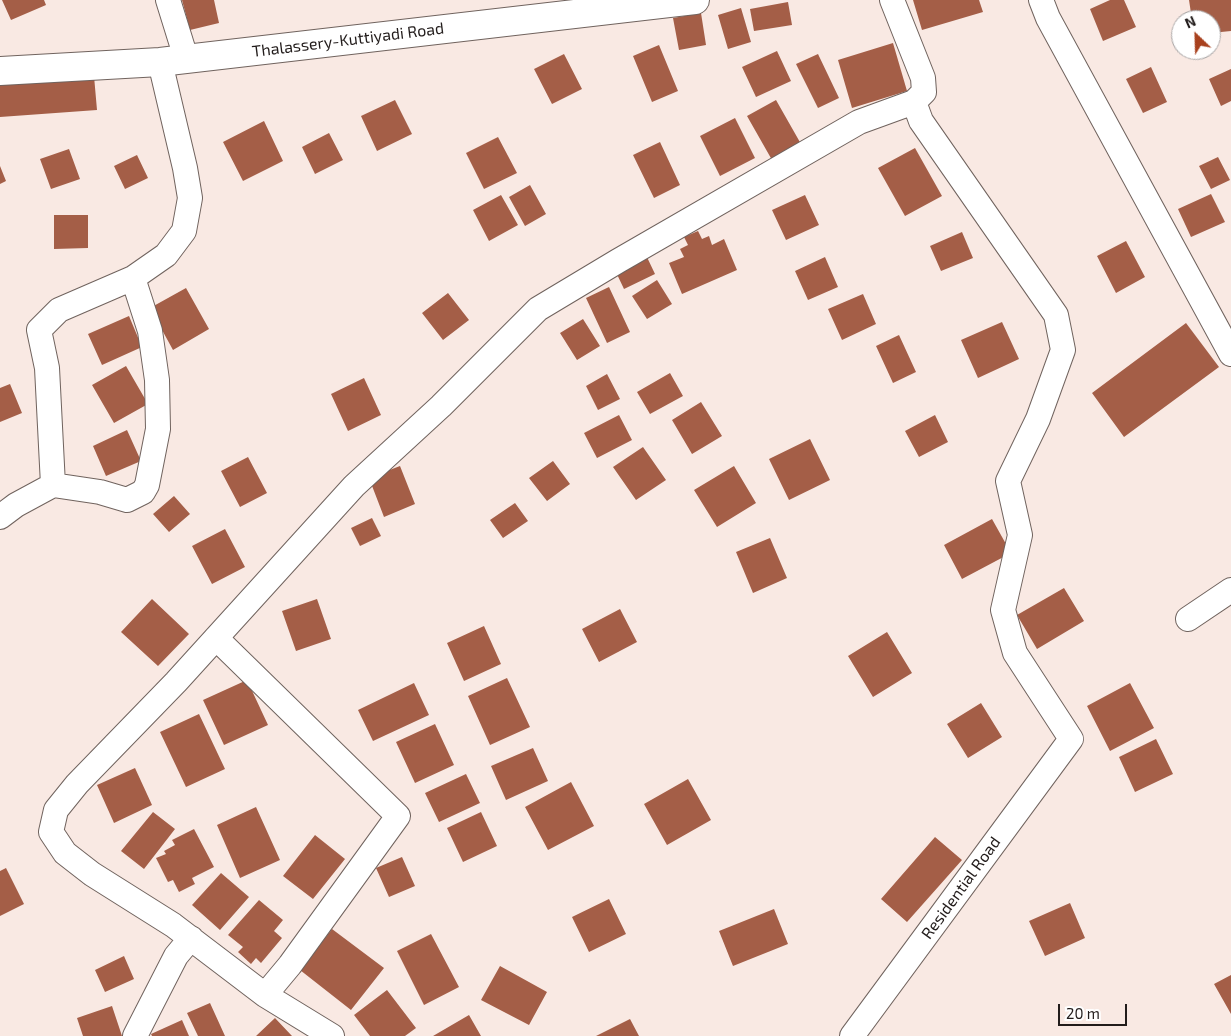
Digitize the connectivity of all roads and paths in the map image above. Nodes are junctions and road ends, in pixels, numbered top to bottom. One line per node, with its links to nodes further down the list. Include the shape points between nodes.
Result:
1 (168, 0): 5 (street)
2 (694, 0): 5 (main road, Thalassery-Kuttiyadi Road)
3 (892, 0): 7 (street, via 923,78 924,92)
4 (1041, 0): 9 (street)
5 (173, 60): 6 (main road, Thalassery-Kuttiyadi Road); 8 (street, via 190,198 184,231 166,255)
6 (0, 71)
7 (914, 102): 14 (street, via 859,122 538,310 354,486); 19 (street, Residential Road, via 921,121 1056,314 1063,350 1038,419 1008,481 1020,536 1003,610 1015,653 1071,740)
8 (133, 278): 10 (street, via 59,310 39,330 47,368); 10 (street, via 150,330 157,380 158,429 147,485 143,492 127,500)
9 (1231, 354)
10 (53, 485): 11 (street)
11 (0, 517)
12 (1231, 590): 13 (street)
13 (1188, 620)
14 (216, 638): 15 (street, via 77,784 56,810 51,832 65,853 92,874); 16 (street, via 398,816)
15 (191, 938): 16 (street); 17 (street, via 176,956)
16 (266, 995): 18 (street)
17 (134, 1036)
18 (332, 1036)
19 (852, 1036)

